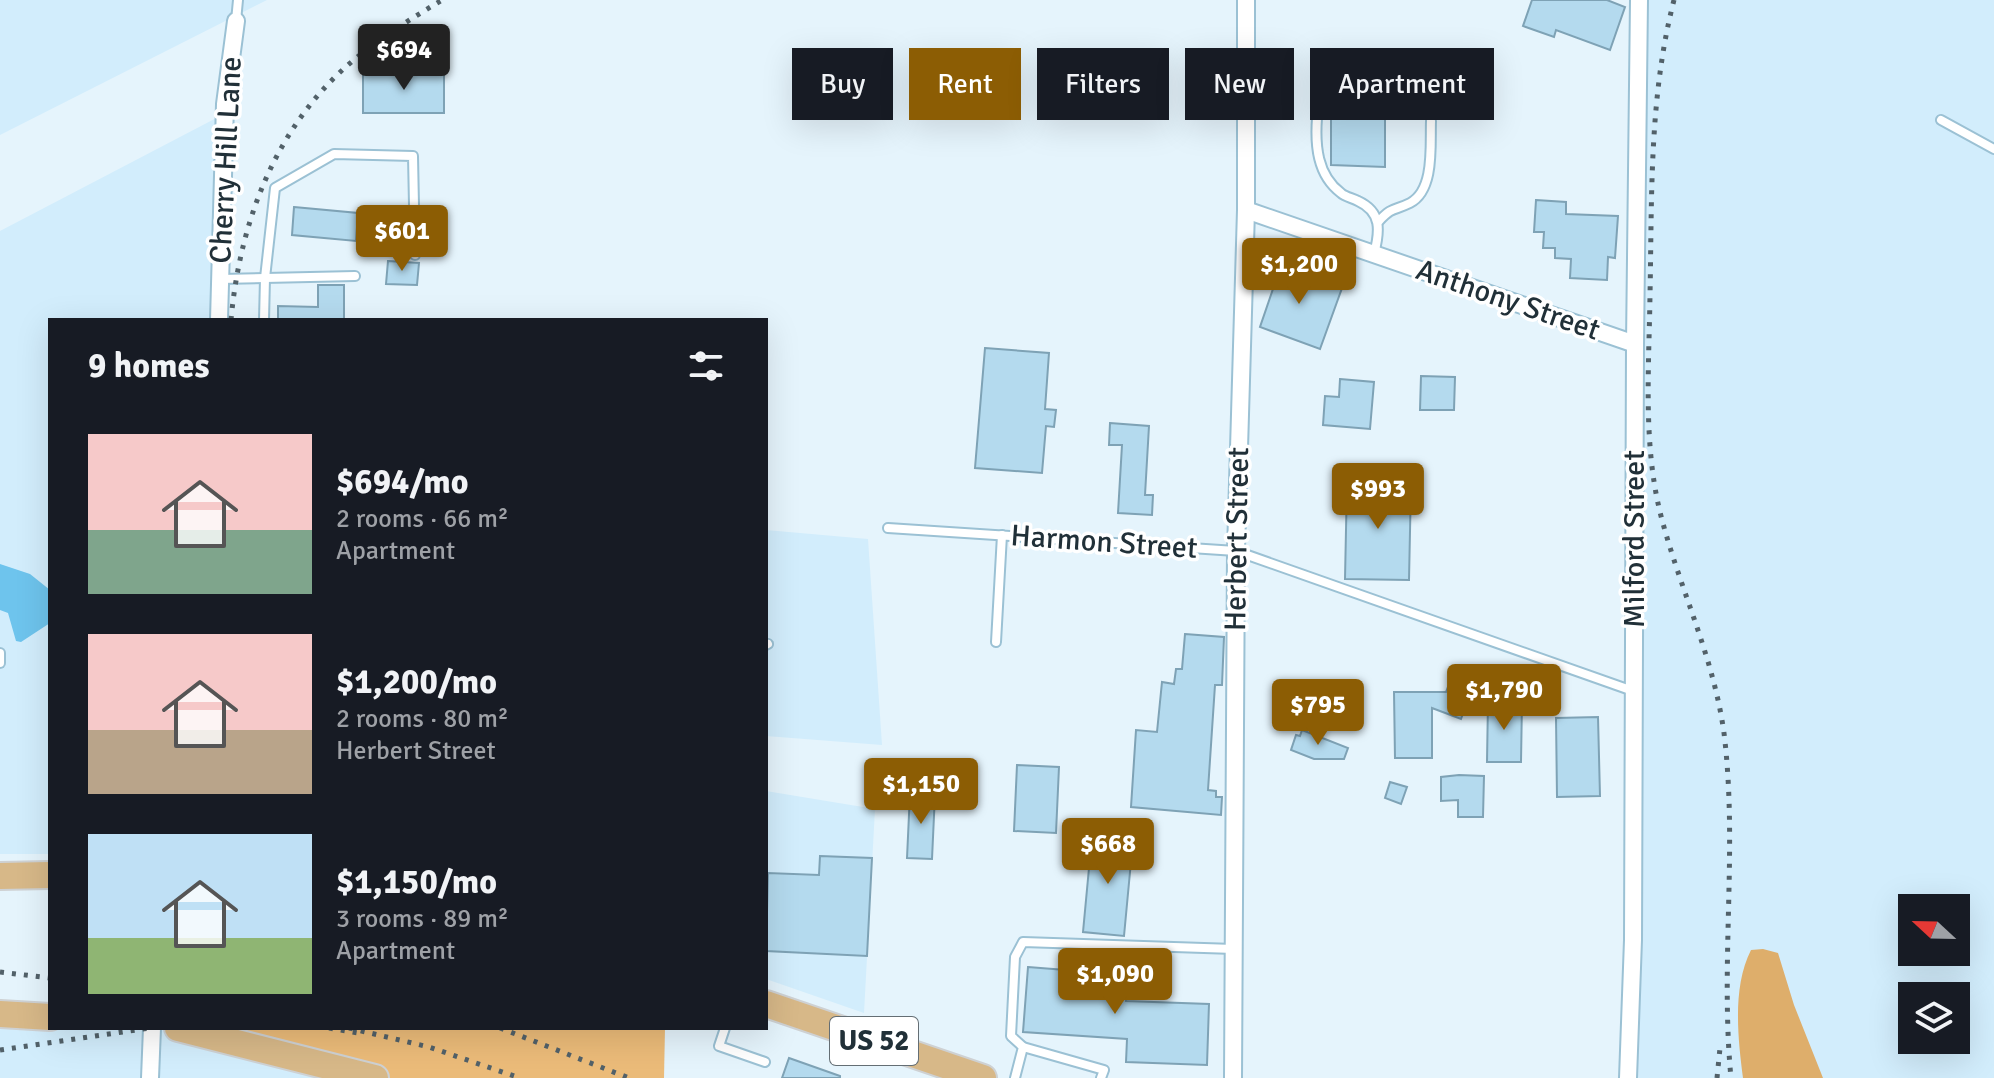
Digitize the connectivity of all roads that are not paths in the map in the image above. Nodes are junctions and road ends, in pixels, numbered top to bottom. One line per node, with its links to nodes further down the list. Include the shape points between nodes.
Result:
1 (238, 0): 4 (lane, Cherry Hill Lane)
2 (1246, 0): 9 (street, Herbert Street)
3 (1639, 0): 18 (street, Milford Street)
4 (236, 21): 15 (street, Cherry Hill Lane, via 225,104)
5 (1317, 120): 10 (lane, via 1315,145 1325,176 1341,194 1370,207)
6 (1941, 120): 8 (lane)
7 (1431, 121): 10 (lane, via 1428,175 1421,194 1391,208)
8 (1994, 149)
9 (1246, 210): 11 (street, Anthony Street); 21 (street, Herbert Street)
10 (1379, 221): 11 (lane)
11 (1374, 254): 18 (street, Anthony Street)
12 (415, 255): 14 (lane, via 413,156 334,154 275,188)
13 (355, 276): 14 (lane)
14 (265, 278): 15 (lane); 17 (lane)
15 (220, 279): 16 (street, Cherry Hill Lane)
16 (219, 318)
17 (264, 318)
18 (1635, 344): 25 (street, Milford Street)
19 (888, 528): 20 (lane, Harmon Street)
20 (1002, 535): 21 (lane, Harmon Street); 22 (lane)
21 (1236, 551): 25 (lane, Harmon Street); 28 (street, Herbert Street)
22 (996, 642)
23 (0, 653): 24 (lane)
24 (0, 663)
25 (1633, 691): 44 (street, Milford Street)
26 (48, 875): 27 (main road)
27 (0, 876)
28 (1234, 949): 35 (lane, via 1023,942 1015,957 1011,1036); 43 (street, Herbert Street)
29 (768, 1005): 37 (main road, US 52)
30 (0, 1014): 31 (main road)
31 (48, 1017)
32 (152, 1030): 38 (street)
33 (186, 1030): 39 (main road)
34 (724, 1030): 36 (lane, via 719,1046)
35 (1023, 1047): 41 (lane); 42 (lane, via 1104,1070)
36 (765, 1062)
37 (950, 1073): 40 (main road, US 52)
38 (150, 1078)
39 (375, 1078)
40 (983, 1078)
41 (1015, 1078)
42 (1101, 1078)
43 (1233, 1078)
44 (1628, 1078)

